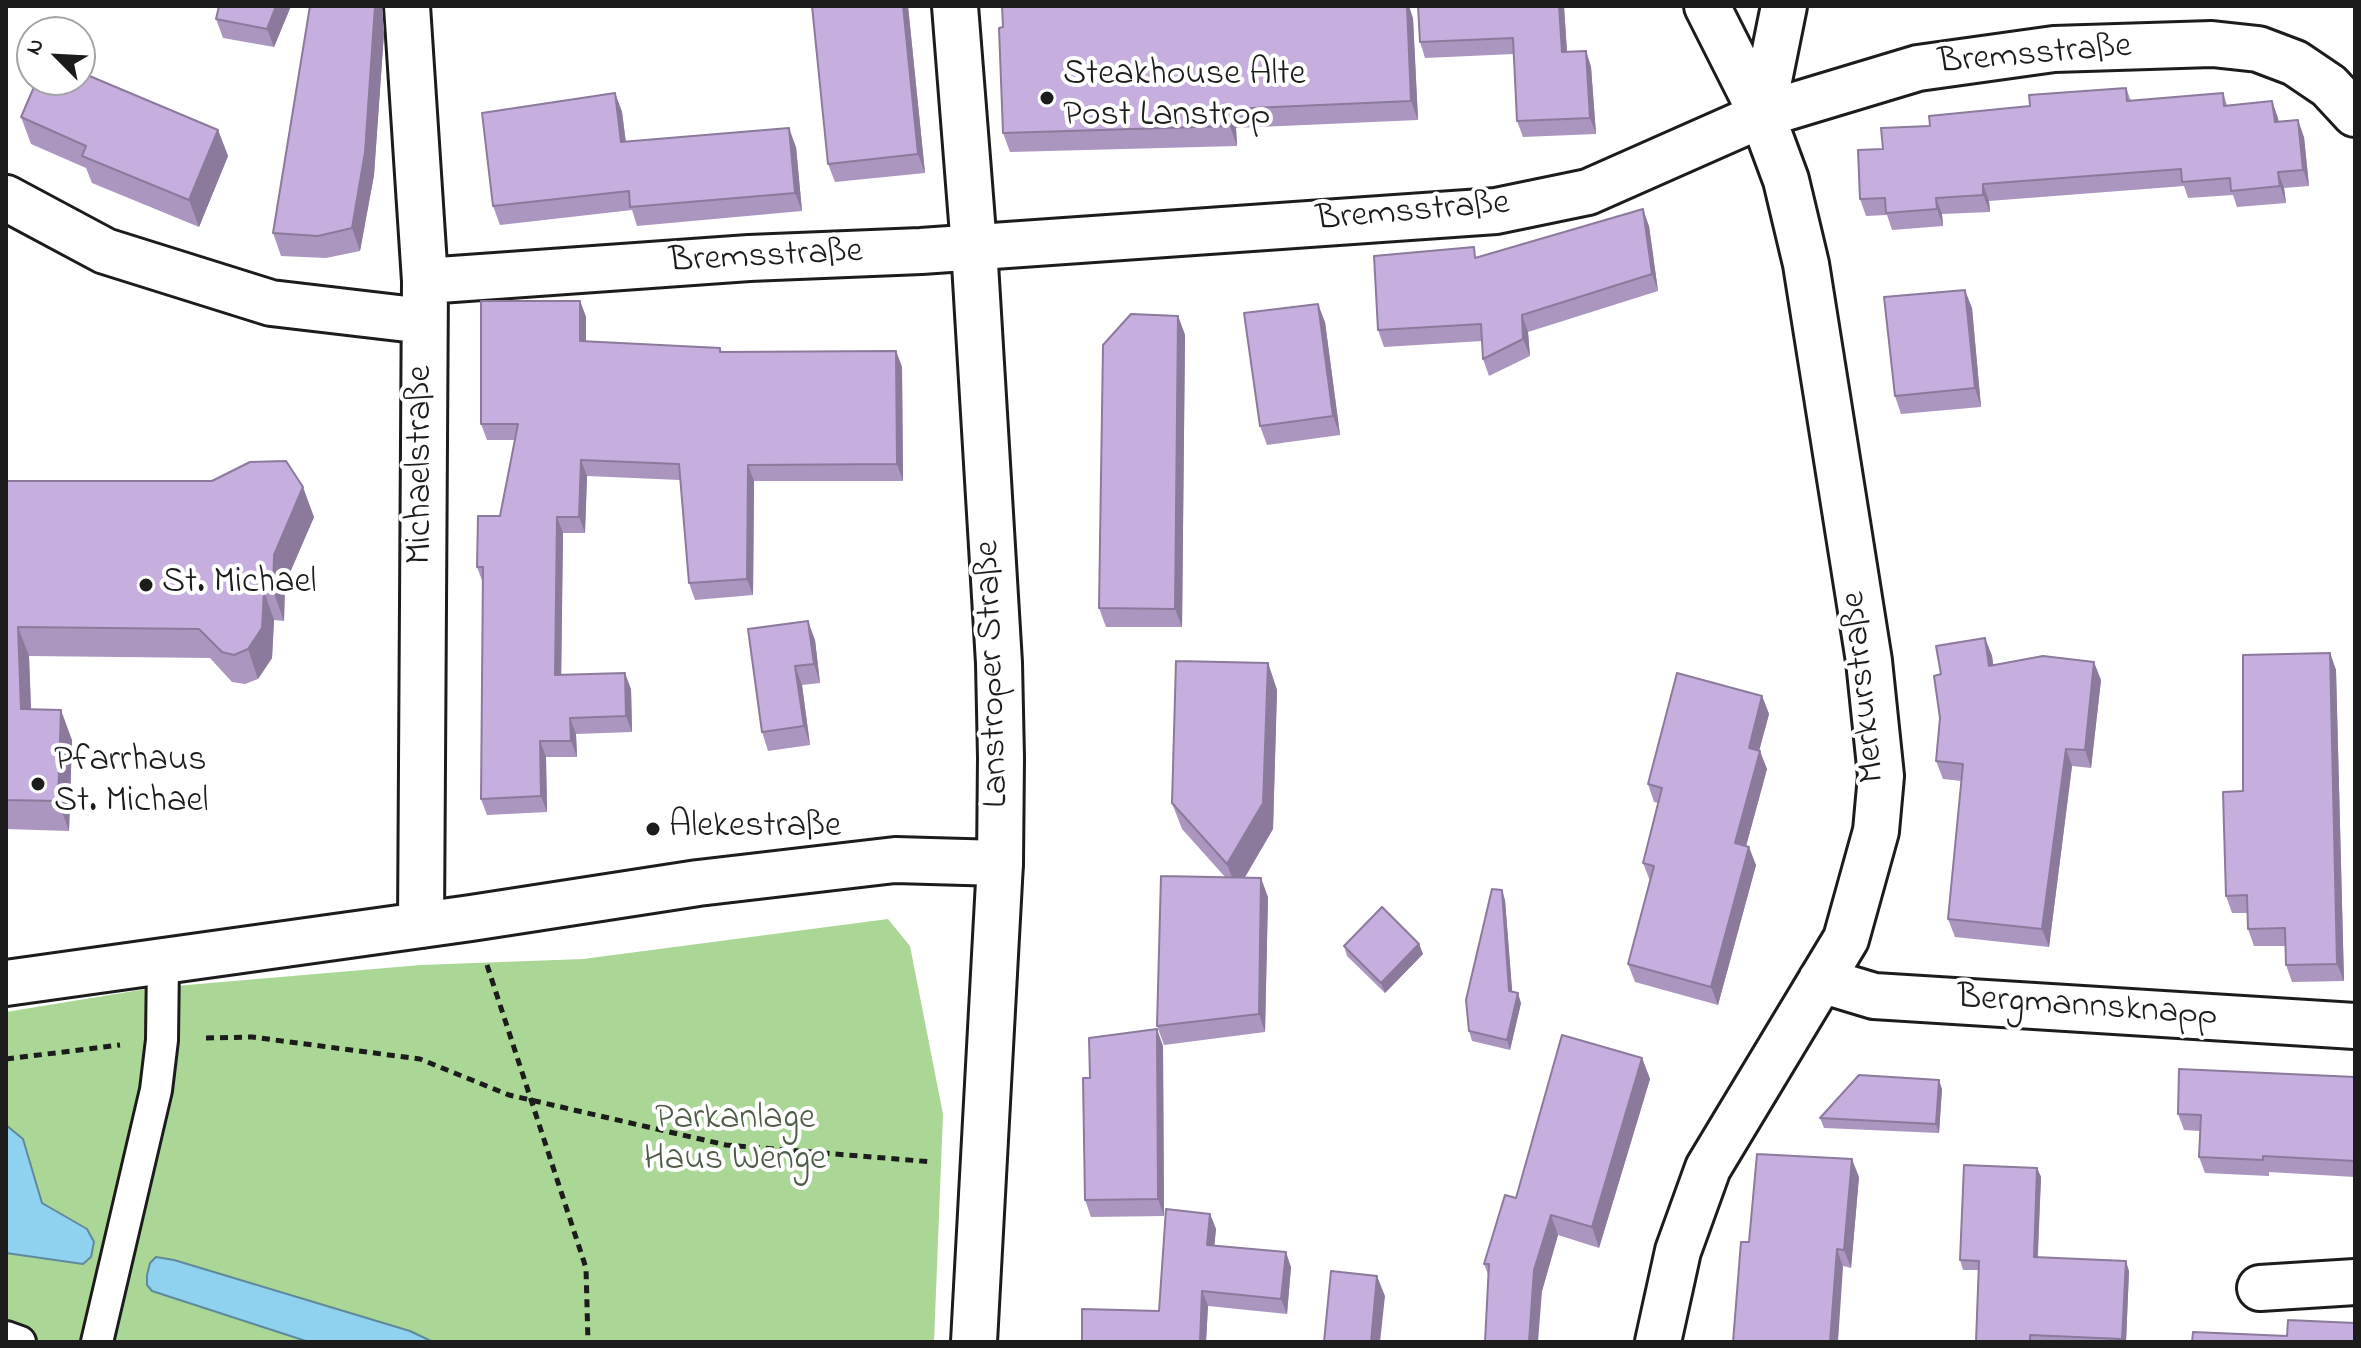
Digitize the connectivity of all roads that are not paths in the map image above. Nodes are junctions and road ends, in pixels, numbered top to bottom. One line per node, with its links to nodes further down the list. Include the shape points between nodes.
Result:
1 (407, 6): 9 (street, Michaelstraße)
2 (955, 6): 8 (street, Lanstroper Straße)
3 (1707, 6): 6 (street, Merkurstraße)
4 (1784, 6): 6 (street)
5 (2355, 114): 6 (street, Bremsstraße, via 2329,86 2295,63 2258,49 2212,44 2054,49 1918,68)
6 (1762, 115): 8 (street, Bremsstraße, via 1588,192 1496,211); 13 (street, Merkurstraße, via 1786,180 1806,264 1869,661 1881,776 1876,831 1846,939)
7 (6, 198): 9 (street, Bremsstraße, via 105,251 271,303)
8 (974, 247): 9 (street, Bremsstraße, via 749,258); 10 (street, Lanstroper Straße, via 999,663)
9 (424, 301): 11 (street, Michaelstraße)
10 (1000, 863): 11 (street, via 895,860); 21 (street, Lanstroper Straße)
11 (421, 925): 12 (street)
12 (163, 962): 14 (street); 20 (lane, via 156,1090)
13 (1821, 980): 15 (street, Bergmannsknapp, via 1874,996); 22 (street, Merkurstraße, via 1708,1168 1678,1251)
14 (6, 983)
15 (2355, 1026)
16 (2355, 1282): 17 (street)
17 (2260, 1288)
18 (6, 1337): 19 (lane)
19 (20, 1342)
20 (97, 1342)
21 (974, 1342)
22 (1658, 1342)

